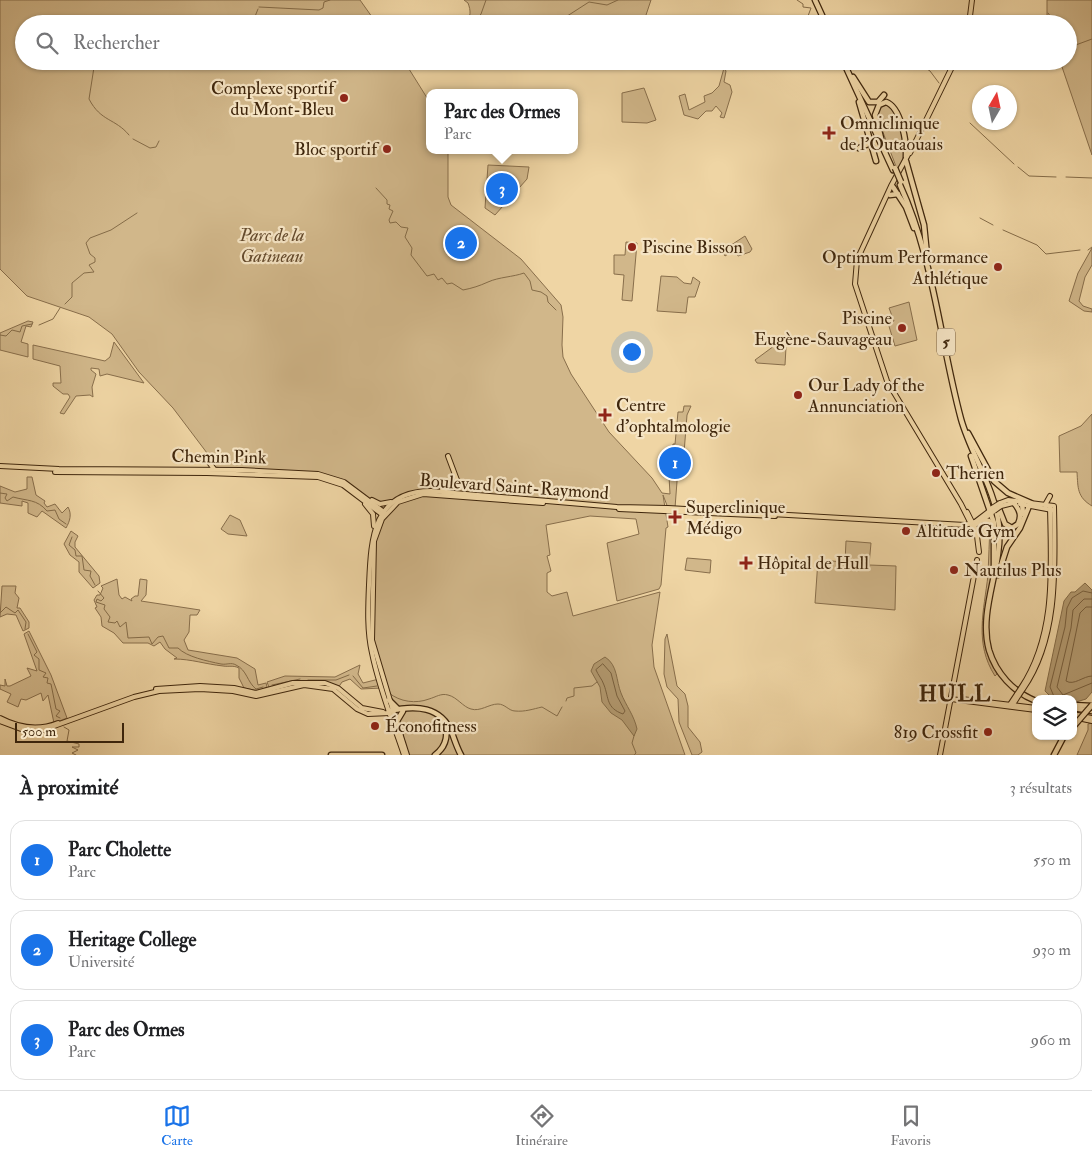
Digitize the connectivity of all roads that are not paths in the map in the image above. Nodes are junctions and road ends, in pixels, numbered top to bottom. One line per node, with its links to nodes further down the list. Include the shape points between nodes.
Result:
1 (816, 0): 3 (highway)
2 (973, 0): 4 (main road)
3 (823, 15)
4 (971, 15)
5 (848, 70): 9 (highway, 5)
6 (849, 70): 8 (highway, 5)
7 (949, 70): 14 (main road)
8 (852, 75): 10 (highway, via 869,102 879,102); 12 (highway, 5)
9 (856, 88): 11 (highway); 16 (highway, 5)
10 (884, 95)
11 (869, 138): 13 (highway); 15 (highway)
12 (881, 138): 14 (highway, via 876,110 879,104 886,102 894,108 906,138); 16 (highway, 5)
13 (859, 148)
14 (906, 159): 18 (main road); 22 (highway, via 923,223)
15 (876, 161)
16 (894, 169): 17 (highway, 5, bridge)
17 (901, 184): 22 (highway, 5, via 918,223); 23 (highway, 5)
18 (893, 186): 19 (highway); 20 (main road); 21 (main road)
19 (898, 194): 20 (highway); 23 (highway, via 911,218)
20 (890, 195): 21 (main road)
21 (882, 208): 51 (main road, via 856,263 856,288 887,380)
22 (927, 255): 24 (highway, 5)
23 (927, 264): 25 (highway, 5)
24 (967, 432): 38 (highway, 5); 39 (highway, via 994,481 1008,493)
25 (968, 440): 43 (highway); 54 (highway, 5, via 997,515)
26 (448, 456): 32 (main road, via 456,477 455,485 448,490)
27 (208, 461): 30 (main road, via 215,469)
28 (0, 466): 29 (main road, Chemin Pink)
29 (40, 469): 30 (main road, Chemin Pink); 31 (main road, Chemin Pink, via 318,477)
30 (242, 470): 31 (main road, Chemin Pink, via 318,474 340,480)
31 (353, 490): 34 (main road, via 380,504); 44 (main road, Chemin Pink); 53 (main road, via 373,514)
32 (424, 491): 34 (main road, Boulevard Saint-Raymond); 40 (main road, Boulevard Saint-Raymond, via 617,507)
33 (1050, 496): 42 (main road)
34 (400, 498): 44 (main road, Boulevard Saint-Raymond)
35 (663, 501): 40 (main road, via 661,506)
36 (1014, 503): 37 (main road); 38 (main road); 38 (highway, via 1020,517 1012,528 1005,524)
37 (1022, 503): 38 (main road, via 1007,500); 39 (main road); 48 (highway)
38 (999, 504): 43 (main road, bridge); 54 (highway, 5, via 1002,540)
39 (1030, 504): 42 (main road); 48 (highway)
40 (655, 507): 45 (main road, Boulevard Saint-Raymond)
41 (777, 508): 45 (main road)
42 (1050, 508): 55 (main road, via 1050,597 1035,663); 55 (main road, via 1055,581 1053,600 1037,666)
43 (991, 511): 49 (main road); 51 (main road); 52 (highway)
44 (384, 514): 46 (main road, Boulevard Saint-Raymond, via 402,500 426,494 625,510 758,517); 53 (main road, Boulevard Saint-Raymond); 62 (main road, Boulevard Saint-Raymond, via 374,541 371,628 373,649)
45 (773, 514): 46 (main road, Boulevard Saint-Raymond)
46 (781, 514): 47 (main road, Boulevard Saint-Raymond)
47 (788, 515): 50 (main road); 51 (main road, Boulevard Saint-Raymond)
48 (1023, 518): 54 (highway)
49 (983, 520): 51 (main road); 52 (highway, via 989,521)
50 (783, 521)
51 (972, 524): 56 (main road, via 980,541)
52 (994, 528): 54 (highway)
53 (372, 540): 62 (main road, Boulevard Saint-Raymond, via 369,640)
54 (996, 578): 59 (highway, 5, via 989,625 992,653 1009,680)
55 (1022, 689): 57 (main road, bridge)
56 (953, 690): 58 (main road, via 954,696); 60 (main road)
57 (1018, 695): 61 (main road); 63 (main road)
58 (959, 698): 60 (main road); 63 (main road)
59 (1032, 698)
60 (951, 699): 63 (main road); 87 (main road)
61 (1016, 700): 63 (main road); 64 (main road)
62 (387, 701): 69 (highway); 70 (main road, Boulevard Saint-Raymond); 71 (main road, via 386,709)
63 (1010, 706): 64 (main road); 68 (main road)
64 (1020, 706): 67 (main road)
65 (1077, 707): 66 (highway)
66 (1090, 707): 74 (highway, bridge); 76 (highway, bridge)
67 (1032, 708)
68 (1032, 709)
69 (402, 710): 70 (highway); 78 (highway, via 397,721); 85 (highway, via 426,711 440,719 446,735 443,747); 86 (highway, via 427,708 438,713 447,723)
70 (391, 712): 71 (main road); 77 (main road, Boulevard Saint-Raymond); 78 (main road, Boulevard Saint-Raymond)
71 (379, 714): 73 (main road, via 359,710 333,689 304,685 256,696 200,689 158,691 43,730 21,729); 77 (main road, via 388,717)
72 (1077, 716): 75 (main road)
73 (0, 719)
74 (1077, 719)
75 (1091, 719)
76 (1077, 722)
77 (395, 727): 84 (main road, Boulevard Saint-Raymond)
78 (400, 734): 84 (main road, Boulevard Saint-Raymond)
79 (1063, 740): 88 (highway)
80 (331, 755): 83 (highway)
81 (339, 755): 82 (highway)
82 (364, 755)
83 (382, 755)
84 (405, 755)
85 (435, 755)
86 (461, 755)
87 (940, 755)
88 (1056, 755)

